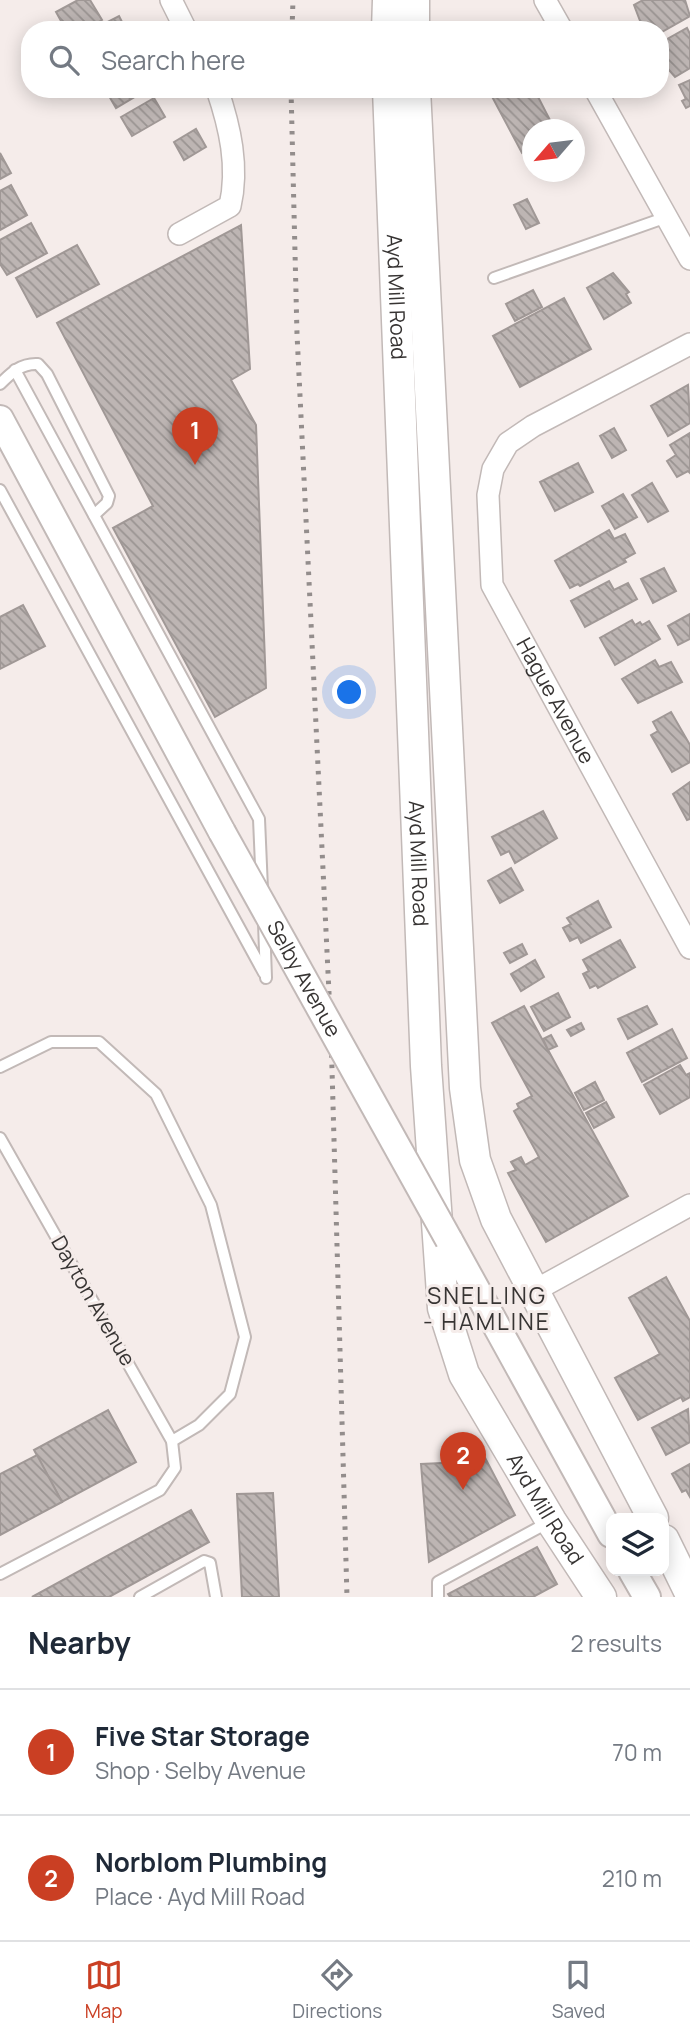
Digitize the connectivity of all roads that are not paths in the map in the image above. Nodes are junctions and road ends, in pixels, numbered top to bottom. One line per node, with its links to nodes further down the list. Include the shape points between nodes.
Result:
1 (170, 0): 5 (street)
2 (387, 0): 6 (main road)
3 (414, 0): 7 (main road)
4 (545, 0): 8 (street)
5 (182, 21)
6 (387, 21)
7 (414, 21)
8 (557, 21)
9 (220, 98): 14 (street, via 236,182 230,206)
10 (388, 98): 30 (main road, Ayd Mill Road, via 426,1066 443,1308 464,1374)
11 (415, 98): 27 (main road, Ayd Mill Road, via 465,1088 475,1160 496,1219)
12 (601, 98): 13 (street)
13 (667, 217): 15 (street); 16 (lane)
14 (179, 234)
15 (690, 259)
16 (495, 278)
17 (690, 344): 23 (street, Hague Avenue, via 508,443 493,469 488,495 492,585)
18 (15, 370): 19 (lane); 22 (lane); 22 (lane, via 38,364 55,387 108,496)
19 (0, 384)
20 (0, 419): 31 (street, Selby Avenue, bridge, via 222,832)
21 (0, 490): 22 (lane, via 266,978 259,819)
22 (94, 515)
23 (690, 948)
24 (0, 1066): 28 (lane, via 51,1042 99,1042 156,1094 211,1205 245,1337 230,1394 199,1425)
25 (0, 1138): 28 (lane, Dayton Avenue)
26 (690, 1205): 27 (street)
27 (534, 1291): 29 (main road, Ayd Mill Road)
28 (172, 1441): 33 (lane, Dayton Avenue, via 175,1468 160,1490)
29 (650, 1513)
30 (551, 1521): 38 (lane, via 438,1582); 39 (main road, Ayd Mill Road)
31 (606, 1525)
32 (669, 1549): 35 (main road)
33 (0, 1574)
34 (635, 1576): 40 (street)
35 (690, 1593)
36 (140, 1597): 37 (lane, via 204,1561 210,1563 214,1574)
37 (216, 1597)
38 (438, 1597)
39 (601, 1597)
40 (647, 1597)

